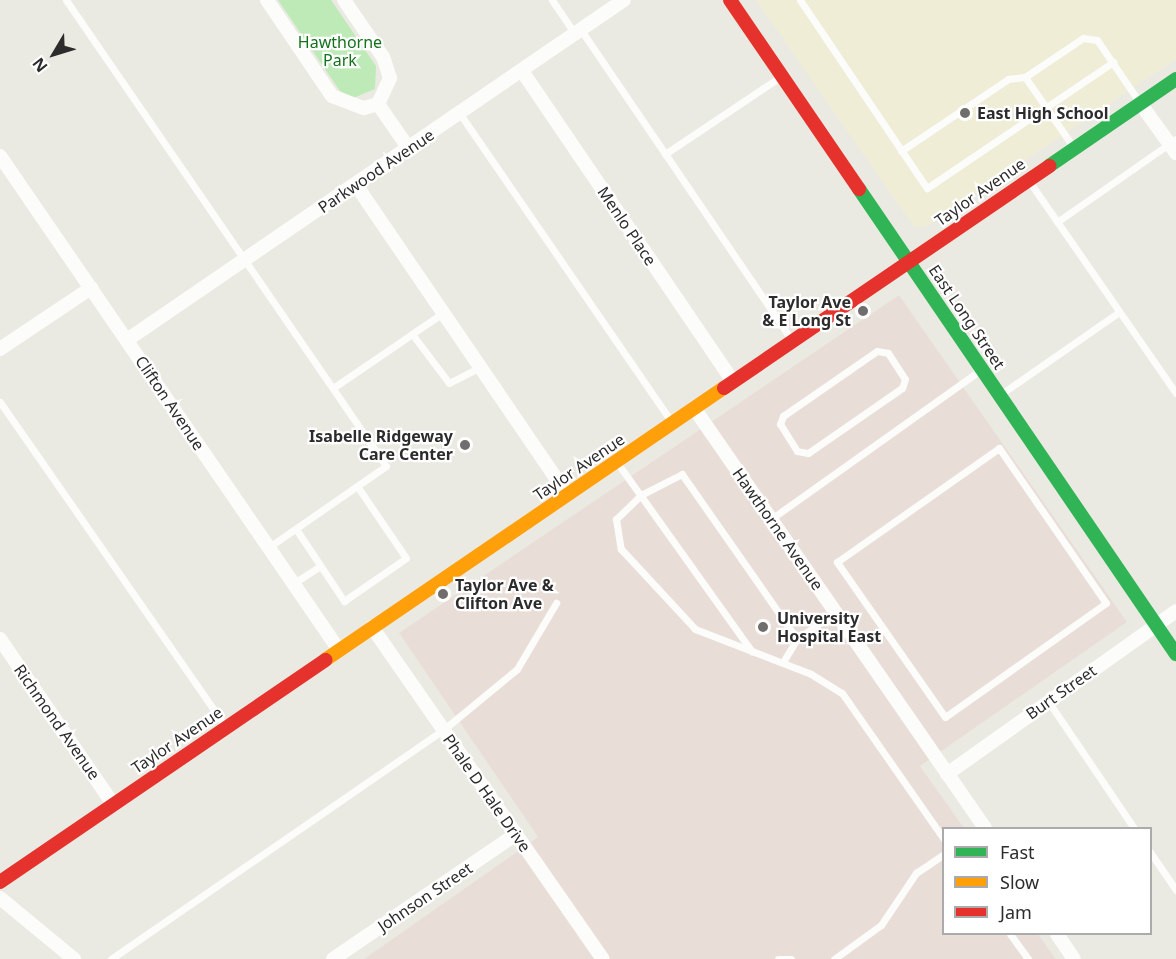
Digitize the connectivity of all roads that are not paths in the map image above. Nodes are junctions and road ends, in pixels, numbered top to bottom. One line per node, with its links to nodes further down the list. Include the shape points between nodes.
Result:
1 (66, 0): 27 (lane)
2 (267, 0): 15 (street, via 332,96 356,107)
3 (344, 0): 15 (street, via 383,57 390,78)
4 (552, 0): 8 (lane)
5 (624, 0): 8 (street, Parkwood Avenue)
6 (730, 0): 11 (main road, East Long Street)
7 (800, 0): 21 (lane)
8 (578, 32): 10 (street, Parkwood Avenue); 22 (lane)
9 (1113, 62): 12 (lane, via 1098,40 1083,38); 14 (lane); 16 (lane)
10 (522, 71): 17 (street, Parkwood Avenue); 38 (street, Menlo Place)
11 (782, 76): 22 (lane); 28 (main road, East Long Street)
12 (1025, 77): 16 (lane); 21 (lane, via 1008,79)
13 (1176, 79): 14 (main road, Taylor Avenue)
14 (1140, 103): 18 (street); 19 (main road, Taylor Avenue)
15 (378, 104): 20 (street)
16 (1047, 108): 19 (lane); 21 (lane, via 927,188)
17 (460, 114): 20 (street, Parkwood Avenue); 44 (lane)
18 (1174, 145): 26 (lane)
19 (1074, 148): 24 (main road, Taylor Avenue)
20 (409, 149): 25 (street, Parkwood Avenue)
21 (901, 151)
22 (665, 154): 34 (lane)
23 (3, 165): 29 (street, Clifton Avenue)
24 (1027, 179): 26 (lane); 28 (main road, Taylor Avenue)
25 (356, 185): 27 (street, Parkwood Avenue); 31 (street)
26 (1058, 222): 30 (lane)
27 (245, 260): 33 (street, Parkwood Avenue); 39 (lane)
28 (910, 261): 34 (main road, Taylor Avenue); 37 (main road, East Long Street)
29 (91, 288): 33 (street, Clifton Avenue); 35 (street)
30 (1119, 312): 40 (lane); 41 (lane)
31 (443, 313): 32 (lane); 36 (street)
32 (412, 334): 36 (lane, via 449,383); 39 (lane)
33 (127, 340): 52 (street, Clifton Avenue)
34 (792, 341): 38 (main road, Taylor Avenue)
35 (0, 349)
36 (481, 368): 48 (street)
37 (982, 369): 41 (main road, East Long Street); 50 (lane)
38 (732, 381): 43 (main road, Taylor Avenue)
39 (333, 388): 47 (lane, via 386,466)
40 (1176, 393)
41 (999, 395): 58 (main road, East Long Street)
42 (0, 402): 68 (lane)
43 (694, 408): 44 (main road, Taylor Avenue); 50 (street, Hawthorne Avenue)
44 (672, 422): 46 (main road, Taylor Avenue)
45 (855, 422): 45 (lane, via 808,453 797,451 780,424 783,416 877,351 888,353 905,379 902,388)
46 (616, 461): 48 (main road, Taylor Avenue); 49 (lane)
47 (357, 486): 51 (lane); 53 (lane, via 406,558 344,601)
48 (567, 494): 59 (main road, Taylor Avenue)
49 (641, 495): 61 (lane, via 682,474); 63 (lane); 63 (lane, via 616,519 621,549 695,629)
50 (771, 519): 57 (street, Hawthorne Avenue)
51 (296, 529): 52 (lane); 53 (lane)
52 (269, 547): 54 (street, Clifton Avenue)
53 (320, 566): 54 (lane)
54 (294, 583): 62 (street, Clifton Avenue)
55 (556, 603): 69 (lane, via 517,669)
56 (1176, 610): 58 (street, Burt Street)
57 (835, 612): 61 (lane); 70 (street, Hawthorne Avenue)
58 (1156, 625): 64 (main road, East Long Street); 67 (street, Burt Street)
59 (372, 627): 62 (main road, Taylor Avenue); 69 (street, Phale D Hale Drive)
60 (0, 639): 71 (street, Richmond Avenue)
61 (797, 639): 66 (lane)
62 (339, 650): 68 (main road, Taylor Avenue)
63 (752, 652): 66 (lane)
64 (1176, 654)
65 (1025, 660): 65 (lane, via 1106,603 999,448 837,561 945,717)
66 (783, 662): 75 (lane, via 842,693)
67 (1048, 702): 70 (street, Burt Street); 73 (lane)
68 (226, 727): 71 (main road, Taylor Avenue)
69 (443, 730): 74 (street, Phale D Hale Drive); 84 (lane)
70 (947, 774): 72 (street, Hawthorne Avenue)
71 (113, 804): 78 (main road, Taylor Avenue)
72 (982, 827)
73 (1133, 827)
74 (516, 834): 85 (street, Johnson Street); 86 (street, Phale D Hale Drive)
75 (942, 835)
76 (942, 855): 89 (lane, via 916,873 880,925)
77 (1152, 855): 79 (lane)
78 (1, 878)
79 (1176, 890)
80 (0, 898): 83 (street)
81 (1011, 935): 90 (lane)
82 (1058, 935): 91 (street)
83 (74, 959)
84 (111, 959)
85 (333, 959)
86 (603, 959)
87 (777, 959): 88 (lane)
88 (791, 959)
89 (834, 959)
90 (1028, 959)
91 (1074, 959)

